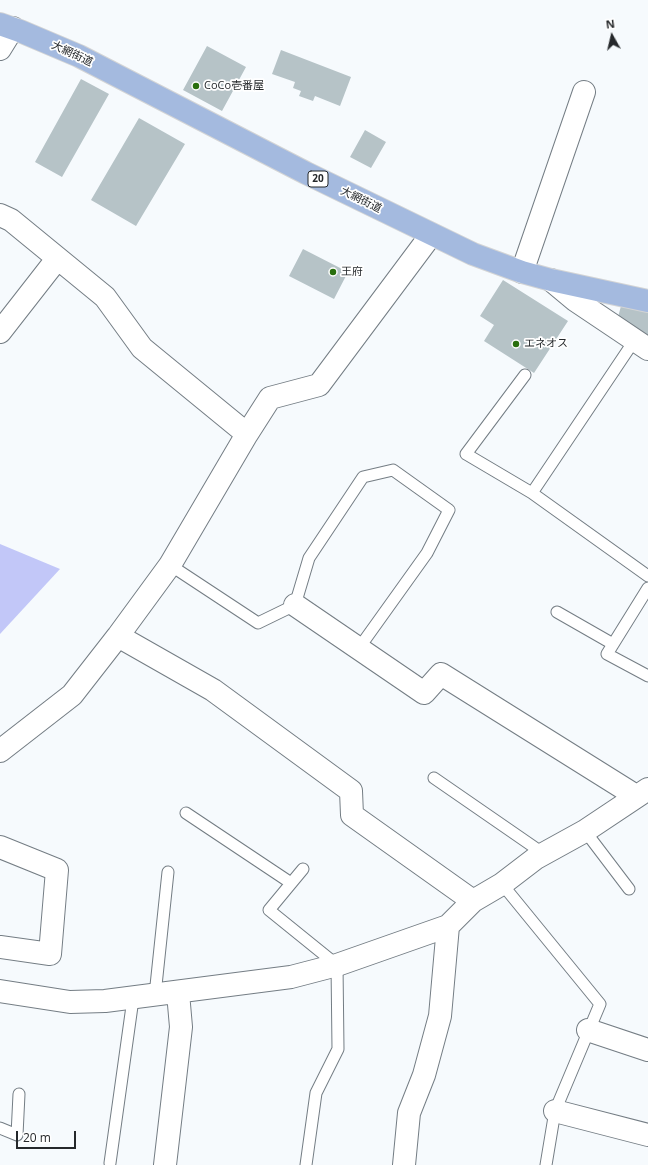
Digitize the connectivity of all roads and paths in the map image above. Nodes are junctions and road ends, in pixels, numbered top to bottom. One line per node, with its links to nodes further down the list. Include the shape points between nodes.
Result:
1 (6, 26): 2 (street); 5 (main road, 大網街道 / 20, via 79,56)
2 (0, 49)
3 (584, 92): 7 (street)
4 (0, 215): 6 (street, via 11,220)
5 (431, 235): 7 (main road, 大網街道 / 20); 13 (street, via 319,385 270,398)
6 (58, 260): 10 (street); 13 (street, via 105,297 142,348)
7 (522, 272): 8 (main road, 大網街道 / 20)
8 (551, 280): 9 (main road, 大網街道 / 20); 11 (street, via 575,300)
9 (648, 301)
10 (0, 332)
11 (641, 345): 14 (lane)
12 (525, 375): 14 (lane, via 466,454)
13 (247, 434): 15 (street)
14 (532, 493): 16 (lane)
15 (170, 565): 18 (lane, via 258,623); 20 (street)
16 (648, 576)
17 (648, 588): 21 (lane)
18 (295, 605): 22 (street); 22 (lane, via 309,558 363,477 394,470 449,510 427,553)
19 (557, 612): 21 (lane)
20 (118, 636): 24 (street, via 72,696); 36 (street, via 213,690 351,791 352,815)
21 (613, 644): 23 (lane, via 607,654)
22 (359, 648): 26 (street, via 424,693 441,674)
23 (648, 676)
24 (0, 751)
25 (434, 778): 30 (lane)
26 (642, 792): 28 (street)
27 (186, 813): 33 (lane)
28 (585, 831): 30 (street); 35 (lane)
29 (0, 847): 38 (street, via 57,870 50,954)
30 (544, 854): 34 (street)
31 (303, 869): 33 (lane)
32 (168, 872): 42 (lane)
33 (291, 883): 39 (lane, via 269,910)
34 (502, 884): 36 (street); 44 (lane, via 600,1004)
35 (629, 889)
36 (473, 901): 37 (street)
37 (448, 926): 39 (street); 53 (street, via 440,1016 424,1075 410,1113)
38 (0, 947)
39 (337, 965): 41 (street, via 291,978); 52 (lane, via 338,1049 316,1093)
40 (0, 991): 43 (street, via 70,1002)
41 (178, 993): 42 (street); 51 (street, via 181,1027)
42 (155, 995): 43 (street)
43 (133, 999): 50 (lane)
44 (588, 1030): 45 (street); 47 (lane)
45 (648, 1050)
46 (20, 1094): 48 (lane, via 18,1135)
47 (555, 1112): 49 (street); 54 (lane)
48 (0, 1128)
49 (648, 1135)
50 (110, 1164)
51 (165, 1165)
52 (306, 1165)
53 (404, 1165)
54 (546, 1165)

